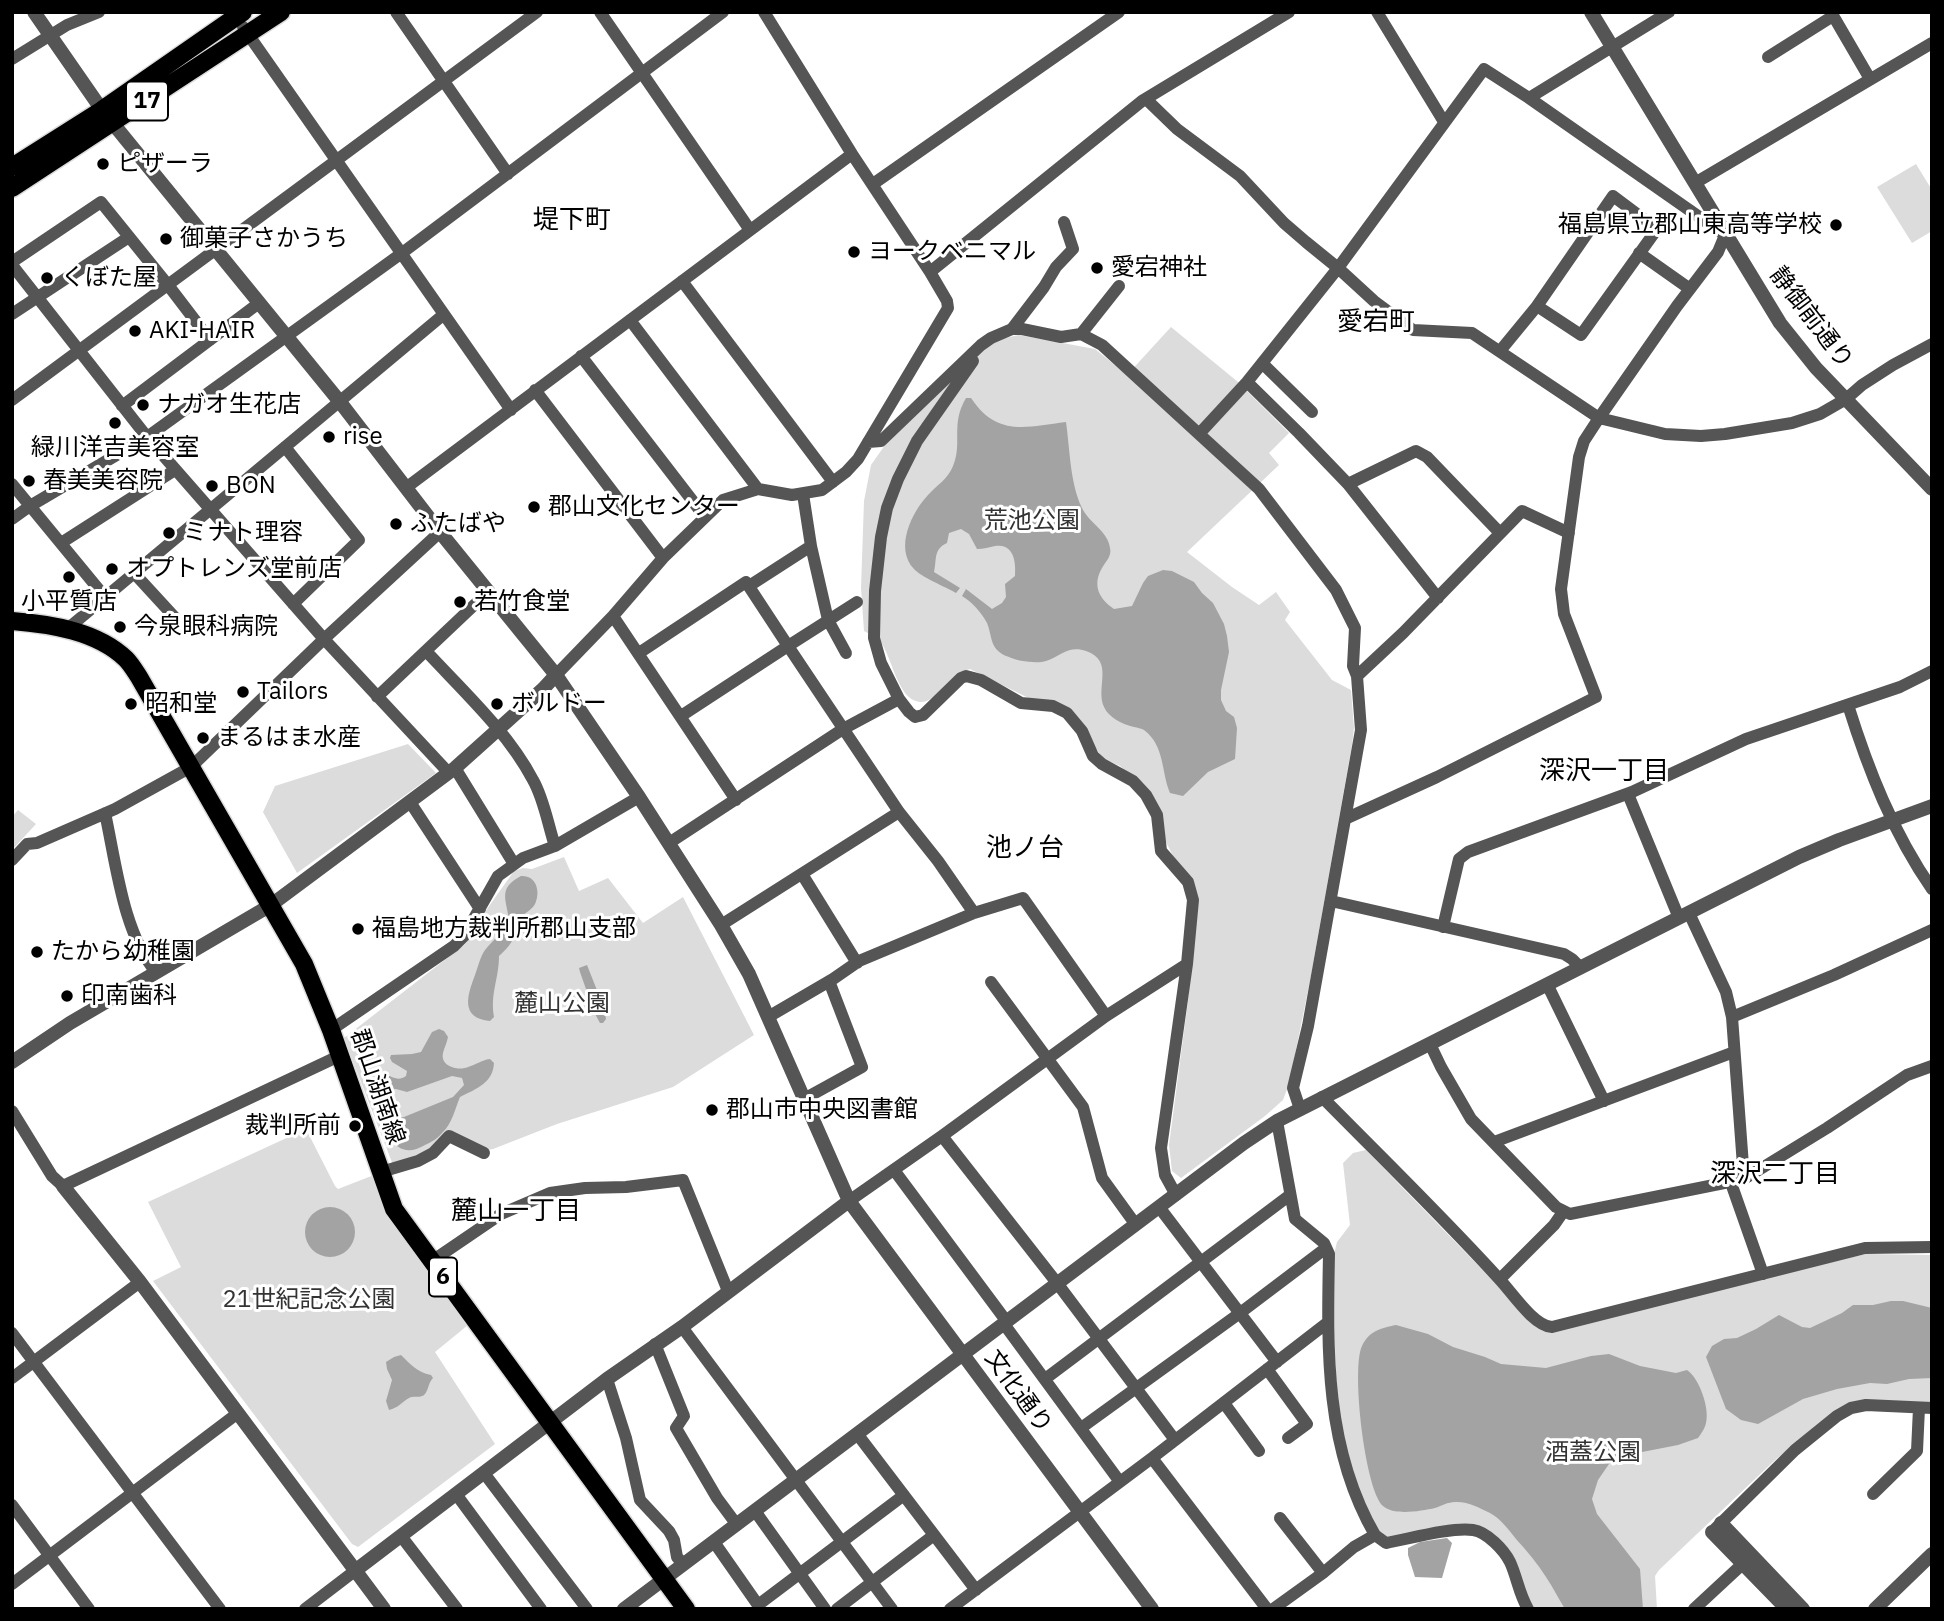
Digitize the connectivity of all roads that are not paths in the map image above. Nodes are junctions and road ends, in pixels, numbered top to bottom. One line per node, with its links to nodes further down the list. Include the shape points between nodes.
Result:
1 (34, 12): 18 (street, 文化通り)
2 (99, 12): 18 (street)
3 (281, 12): 17 (main road, 17)
4 (396, 12): 25 (street)
5 (537, 12): 25 (street)
6 (600, 12): 23 (street)
7 (723, 12): 23 (street)
8 (764, 12): 30 (street)
9 (1119, 12): 35 (street)
10 (1289, 12): 16 (street)
11 (1377, 12): 29 (street)
12 (1591, 12): 20 (street, 静御前通り)
13 (1669, 12): 20 (street)
14 (238, 14): 17 (street); 28 (main road, 17)
15 (1832, 14): 21 (street); 24 (street)
16 (1266, 18): 27 (street)
17 (248, 34): 28 (main road, 17); 31 (street)
18 (50, 35): 22 (street); 28 (street, 文化通り)
19 (1932, 43): 24 (street)
20 (1612, 47): 26 (street); 34 (street, 静御前通り)
21 (1768, 57)
22 (12, 59)
23 (642, 75): 33 (street); 38 (street)
24 (1870, 79): 34 (street)
25 (443, 82): 31 (street); 33 (street)
26 (1529, 97): 29 (street, via 1485,69); 39 (street)
27 (1146, 99): 45 (street, via 1177,129 1240,176 1284,223); 46 (street)
28 (107, 117): 32 (main road, 17); 36 (main road, 17); 41 (street, 文化通り)
29 (1444, 122): 45 (street)
30 (852, 154): 35 (street); 38 (street)
31 (337, 160): 41 (street); 42 (street)
32 (12, 167)
33 (508, 174): 42 (street)
34 (1695, 183): 39 (street, 静御前通り)
35 (873, 184): 46 (street)
36 (12, 188)
37 (1064, 222): 57 (street, via 1073,249)
38 (750, 230): 47 (street)
39 (1725, 235): 50 (street); 69 (street, 静御前通り, via 1780,323)
40 (129, 237): 44 (street, via 102,202); 48 (street); 51 (street)
41 (217, 249): 48 (street); 52 (street, 文化通り)
42 (402, 253): 55 (street); 59 (street)
43 (1639, 253): 50 (street); 53 (street, via 1581,335); 53 (street, via 1657,229 1613,196)
44 (12, 263): 51 (street)
45 (1338, 268): 64 (street, via 1413,330 1472,333); 66 (street)
46 (930, 272): 78 (street, via 948,308)
47 (682, 281): 56 (street); 81 (street)
48 (168, 285): 60 (street); 63 (street)
49 (1119, 286): 58 (street)
50 (1690, 289): 75 (street)
51 (38, 298): 54 (street); 63 (street)
52 (259, 303): 59 (street, 文化通り); 60 (street)
53 (1537, 306): 64 (street)
54 (12, 314)
55 (443, 315): 71 (street); 73 (street)
56 (630, 320): 65 (street); 85 (street)
57 (1012, 329): 58 (street, via 1061,337); 62 (street)
58 (1081, 334): 76 (street, via 1102,345)
59 (287, 337): 71 (street, 文化通り); 77 (street)
60 (210, 340): 72 (street)
61 (1932, 344): 69 (street, via 1861,385)
62 (981, 345): 78 (street, via 881,441); 119 (street, via 917,441 887,508 877,561 874,638)
63 (79, 351): 70 (street); 72 (street)
64 (1500, 351): 75 (street)
65 (580, 356): 68 (street); 90 (street)
66 (1262, 363): 67 (street); 74 (street)
67 (1247, 382): 76 (street); 83 (street)
68 (536, 390): 73 (street); 97 (street)
69 (1846, 399): 75 (street, via 1791,423 1701,436 1665,434); 86 (street, 静御前通り)
70 (12, 400)
71 (340, 402): 79 (street); 84 (street, 文化通り)
72 (122, 406): 77 (street)
73 (510, 410): 84 (street)
74 (1312, 412)
75 (1599, 418): 94 (street, via 1578,457)
76 (1199, 434): 117 (street, via 1259,489 1336,590 1355,628 1353,666)
77 (147, 437): 80 (street); 88 (street)
78 (868, 442): 81 (street, via 858,459)
79 (285, 447): 89 (street); 104 (street, via 359,540)
80 (175, 470): 89 (street); 95 (street)
81 (833, 482): 87 (street)
82 (12, 484): 88 (street)
83 (1348, 485): 93 (street, via 1416,451); 102 (street)
84 (407, 487): 92 (street, 文化通り)
85 (758, 489): 87 (street); 90 (street, via 723,500)
86 (1932, 489)
87 (803, 494): 96 (street)
88 (30, 506): 91 (street); 95 (street)
89 (210, 509): 98 (street); 104 (street)
90 (705, 517): 97 (street)
91 (12, 519)
92 (440, 532): 100 (street, 文化通り); 110 (street)
93 (1500, 533): 94 (street, via 1522,511); 102 (street)
94 (1569, 533): 133 (street, via 1561,589 1564,614 1596,697)
95 (61, 543): 101 (street)
96 (811, 546): 99 (street); 106 (street)
97 (663, 558): 105 (street)
98 (134, 573): 101 (street); 108 (street)
99 (749, 586): 111 (street); 113 (street, via 746,582)
100 (489, 591): 112 (street); 116 (street, 文化通り)
101 (105, 597): 109 (street)
102 (1438, 598): 117 (street)
103 (857, 602): 106 (street)
104 (293, 604): 110 (street)
105 (613, 616): 113 (street); 116 (street)
106 (828, 620): 111 (street); 114 (street)
107 (12, 621): 109 (main road, 郡山湖南線 / 6)
108 (179, 622)
109 (66, 630): 124 (main road, 郡山湖南線 / 6, via 89,636 128,661)
110 (324, 639): 118 (street); 124 (street)
111 (788, 646): 121 (street); 122 (street)
112 (426, 651): 118 (street); 123 (street)
113 (639, 653): 121 (street)
114 (846, 653)
115 (1932, 671): 120 (street)
116 (556, 675): 123 (street); 127 (street, 文化通り)
117 (1357, 676): 133 (street, via 1361,730)
118 (377, 697): 125 (street)
119 (899, 699): 122 (street); 150 (street, via 915,717 923,715 966,676 1021,702 1053,706 1067,713 1082,731 1093,756 1133,781 1157,815 1161,851 1188,882 1193,900)
120 (1848, 705): 126 (street, via 1746,739); 134 (street)
121 (681, 716): 128 (street)
122 (843, 729): 128 (street); 131 (street)
123 (498, 730): 125 (street); 136 (street, via 534,782)
124 (191, 767): 132 (street); 142 (main road, 郡山湖南線 / 6)
125 (451, 770): 129 (street); 138 (street)
126 (1628, 794): 145 (street); 147 (street, via 1464,855 1459,859)
127 (639, 797): 135 (street, 文化通り); 136 (street)
128 (736, 800): 135 (street)
129 (410, 802): 142 (street); 143 (street)
130 (1932, 806): 134 (street)
131 (899, 812): 139 (street); 144 (street)
132 (105, 813): 137 (street, via 27,844); 152 (street, via 132,929)
133 (1345, 819): 141 (street)
134 (1891, 820): 140 (street); 145 (street, via 1799,858)
135 (669, 843): 146 (street, 文化通り)
136 (555, 846): 138 (street)
137 (12, 860)
138 (514, 864): 143 (street, via 498,876)
139 (802, 874): 146 (street); 149 (street)
140 (1932, 889)
141 (1331, 901): 147 (street); 169 (street, via 1293,1088)
142 (271, 905): 152 (street); 159 (main road, 郡山湖南線 / 6, via 304,964)
143 (480, 909): 159 (street, via 454,946)
144 (974, 912): 149 (street); 156 (street, via 1023,898)
145 (1684, 915): 151 (street); 158 (street, via 1726,992)
146 (722, 925): 157 (street, 文化通り)
147 (1443, 927): 151 (street, via 1564,954)
148 (1932, 930): 158 (street)
149 (857, 962): 153 (street)
150 (1187, 964): 156 (street); 179 (street, via 1161,1148)
151 (1580, 967): 155 (street)
152 (156, 972): 164 (street)
153 (829, 981): 157 (street); 167 (street, via 862,1067)
154 (991, 982): 163 (street)
155 (1546, 984): 160 (street); 168 (street)
156 (1106, 1016): 163 (street)
157 (768, 1017): 167 (street, 文化通り)
158 (1732, 1017): 161 (street)
159 (331, 1030): 162 (main road, 郡山湖南線 / 6)
160 (1430, 1044): 166 (street); 173 (street, via 1468,1114)
161 (1734, 1052): 168 (street); 177 (street)
162 (340, 1056): 176 (main road, 郡山湖南線 / 6); 178 (street)
163 (1047, 1059): 172 (street); 184 (street, via 1083,1107 1101,1178)
164 (12, 1062)
165 (1932, 1066): 177 (street, via 1906,1075)
166 (1322, 1097): 169 (street); 190 (street)
167 (804, 1099): 181 (street, 文化通り)
168 (1604, 1101): 173 (street)
169 (1300, 1109): 171 (street)
170 (12, 1111): 178 (street, via 51,1175)
171 (1277, 1121): 179 (street); 180 (street)
172 (942, 1136): 175 (street); 192 (street)
173 (1493, 1143): 183 (street)
174 (484, 1153): 176 (street, via 449,1136 418,1161)
175 (894, 1170): 181 (street); 195 (street)
176 (381, 1172): 187 (main road, 郡山湖南線 / 6, via 394,1209)
177 (1738, 1181): 183 (street); 189 (street)
178 (63, 1186): 191 (street)
179 (1176, 1195): 182 (street)
180 (1290, 1195): 186 (street, via 1294,1219); 188 (street)
181 (849, 1201): 193 (street); 201 (street, 文化通り)
182 (1159, 1208): 184 (street); 188 (street)
183 (1563, 1212): 190 (street)
184 (1136, 1225): 192 (street)
185 (1932, 1247): 189 (street, via 1866,1248)
186 (1326, 1248): 194 (street); 196 (street)
187 (432, 1261): 193 (street, via 501,1214 550,1193 684,1180); 211 (main road, 郡山湖南線 / 6)
188 (1202, 1262): 194 (street); 199 (street)
189 (1763, 1274): 190 (street, via 1552,1327 1538,1322)
190 (1500, 1279)
191 (140, 1282): 202 (street); 210 (street)
192 (1057, 1283): 195 (street); 199 (street)
193 (728, 1291): 197 (street)
194 (1240, 1313): 203 (street); 207 (street)
195 (1006, 1323): 201 (street); 206 (street)
196 (1327, 1323): 203 (street); 232 (street, via 1332,1409 1342,1457)
197 (682, 1327): 200 (street); 219 (street)
198 (12, 1333): 202 (street)
199 (1099, 1339): 206 (street); 207 (street)
200 (655, 1344): 205 (street); 229 (street, via 684,1416 676,1428)
201 (963, 1355): 213 (street); 227 (street, 文化通り)
202 (34, 1362): 204 (street); 221 (street)
203 (1272, 1365): 208 (street); 214 (street, via 1307,1424)
204 (12, 1378)
205 (607, 1379): 211 (street); 239 (street, via 640,1500 668,1531)
206 (1045, 1379): 212 (street)
207 (1136, 1388): 212 (street); 215 (street)
208 (1224, 1403): 215 (street); 216 (street)
209 (1926, 1408): 223 (street, via 1917,1451); 230 (street, via 1851,1408 1795,1450)
210 (238, 1413): 221 (street); 240 (street)
211 (550, 1423): 218 (street); 243 (main road, 郡山湖南線 / 6)
212 (1080, 1428): 220 (street)
213 (858, 1435): 219 (street); 224 (street)
214 (1288, 1438)
215 (1175, 1440): 217 (street)
216 (1259, 1451)
217 (1152, 1458): 220 (street); 262 (street)
218 (485, 1473): 222 (street); 254 (street)
219 (795, 1481): 226 (street); 235 (street)
220 (1120, 1482): 227 (street)
221 (133, 1493): 237 (street); 249 (street)
222 (456, 1494): 233 (street); 253 (street)
223 (1873, 1494)
224 (904, 1495): 231 (street); 235 (street)
225 (12, 1505): 237 (street)
226 (755, 1511): 229 (street); 242 (street)
227 (1079, 1512): 246 (street); 261 (street, 文化通り)
228 (1280, 1518): 241 (street)
229 (737, 1525): 234 (street)
230 (1716, 1527): 238 (street)
231 (934, 1535): 244 (street); 246 (street)
232 (1375, 1535): 241 (street); 264 (street, via 1385,1543 1475,1530 1498,1545 1509,1560)
233 (401, 1536): 240 (street); 252 (street)
234 (714, 1542): 239 (street); 242 (street, via 758,1605)
235 (842, 1543): 242 (street); 244 (street)
236 (1932, 1554): 267 (street)
237 (50, 1556): 245 (street); 248 (street)
238 (1747, 1560): 247 (street); 265 (street)
239 (683, 1564): 243 (street)
240 (356, 1570): 250 (street); 251 (street)
241 (1323, 1573): 263 (street)
242 (800, 1574): 257 (street)
243 (664, 1578): 255 (street); 256 (main road, 郡山湖南線 / 6)
244 (872, 1583): 258 (street); 259 (street)
245 (12, 1584)
246 (976, 1590): 260 (street)
247 (1781, 1603): 266 (street)
248 (89, 1609)
249 (220, 1609)
250 (305, 1609)
251 (384, 1609)
252 (457, 1609)
253 (541, 1609)
254 (587, 1609)
255 (624, 1609)
256 (687, 1609)
257 (825, 1609)
258 (837, 1609)
259 (892, 1609)
260 (950, 1609)
261 (1152, 1609)
262 (1267, 1609)
263 (1273, 1609)
264 (1528, 1609)
265 (1694, 1609)
266 (1803, 1609)
267 (1875, 1609)

